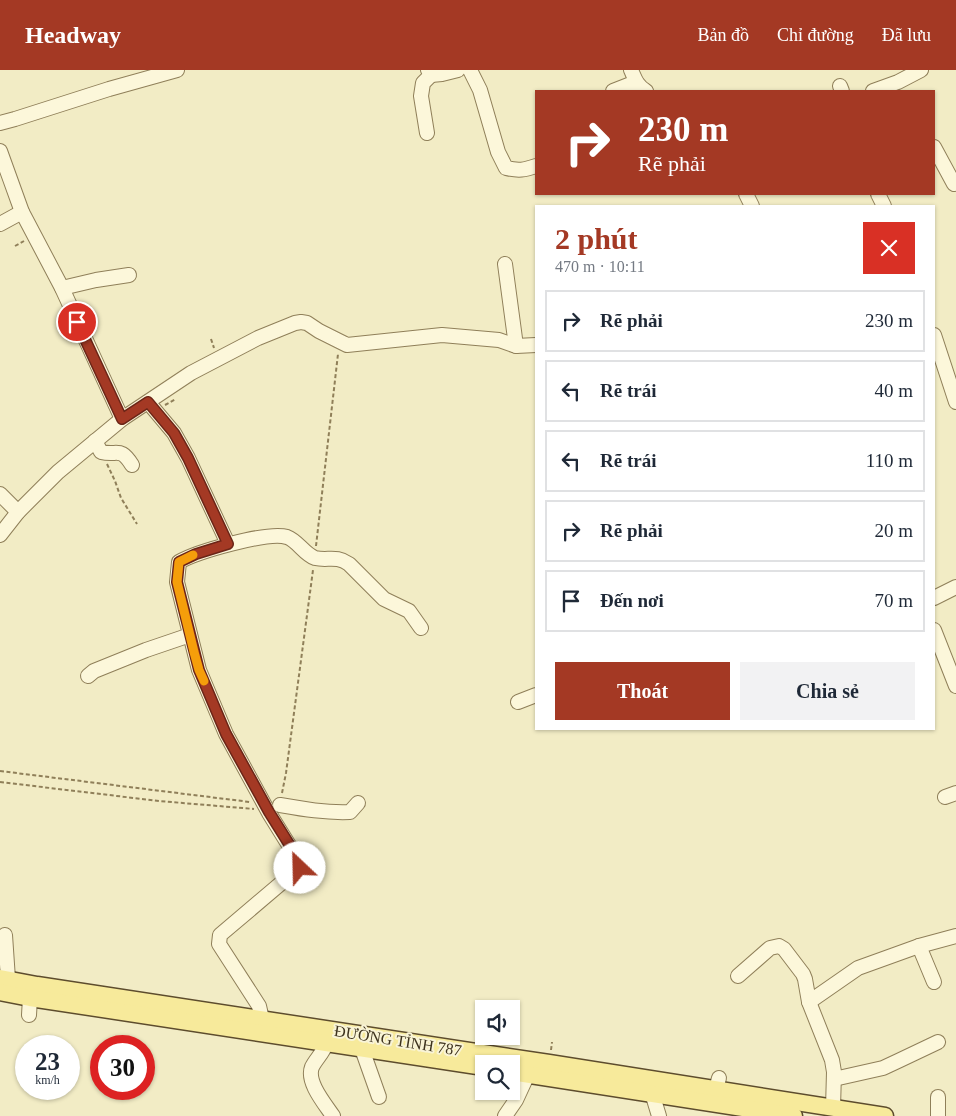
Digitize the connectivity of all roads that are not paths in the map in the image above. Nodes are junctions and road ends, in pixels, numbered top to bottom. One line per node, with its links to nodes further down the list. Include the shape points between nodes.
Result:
1 (177, 70): 10 (street)
2 (458, 70): 5 (street, via 442,74)
3 (470, 70): 14 (street, via 506,168 523,170)
4 (921, 70): 7 (street)
5 (430, 72): 11 (street, via 423,83 421,96)
6 (638, 81): 8 (street)
7 (901, 87): 9 (street)
8 (616, 90)
9 (880, 90)
10 (0, 122)
11 (427, 133)
12 (0, 151): 16 (street)
13 (936, 155): 15 (street)
14 (535, 166)
15 (954, 184)
16 (22, 212): 17 (street); 20 (street)
17 (0, 224)
18 (505, 264): 23 (street)
19 (129, 275): 20 (street)
20 (62, 288): 27 (street)
21 (935, 341): 24 (street)
22 (535, 345): 23 (street)
23 (516, 346): 25 (street, via 499,340 442,335 347,345 301,322 257,332)
24 (939, 369): 26 (street)
25 (148, 402): 27 (street); 33 (street, via 174,433)
26 (956, 402)
27 (122, 419): 28 (street)
28 (98, 447): 29 (street, via 106,453 122,454); 31 (street, via 58,472)
29 (132, 465)
30 (0, 494): 31 (street)
31 (18, 512): 32 (street)
32 (0, 535)
33 (228, 544): 36 (street, via 284,536 321,558 343,560 384,599 409,611); 38 (street, via 179,562 177,582)
34 (956, 587): 35 (street)
35 (935, 598)
36 (421, 628)
37 (935, 633): 40 (street)
38 (190, 635): 39 (street); 44 (street, via 199,670 226,734)
39 (88, 676)
40 (956, 686)
41 (535, 695): 42 (street)
42 (518, 702)
43 (358, 803): 44 (street, via 350,812 340,813)
44 (269, 807): 53 (street, via 299,860 300,868 219,940 259,1006)
45 (5, 934): 50 (street)
46 (956, 936): 47 (street)
47 (919, 946): 49 (street); 51 (street, via 858,968)
48 (738, 976): 51 (street, via 770,948 779,946 803,974)
49 (934, 982)
50 (3, 983): 52 (main road, ĐƯỜNG TỈNH 787, via 30,1006); 53 (main road, ĐƯỜNG TỈNH 787, via 37,985)
51 (809, 1002): 61 (street, via 832,1060)
52 (155, 1018): 54 (street); 56 (main road, ĐƯỜNG TỈNH 787)
53 (262, 1019): 65 (main road, ĐƯỜNG TỈNH 787, via 718,1083)
54 (135, 1022)
55 (938, 1042): 61 (street, via 883,1068)
56 (326, 1044): 57 (main road, ĐƯỜNG TỈNH 787); 66 (street, via 311,1074 313,1085)
57 (362, 1049): 58 (main road, ĐƯỜNG TỈNH 787); 63 (street)
58 (475, 1066)
59 (520, 1073): 60 (main road)
60 (528, 1074): 62 (main road); 67 (street)
61 (834, 1079): 65 (street)
62 (652, 1093): 68 (street); 69 (main road)
63 (379, 1097)
64 (938, 1097): 71 (street)
65 (833, 1108): 70 (main road, ĐƯỜNG TỈNH 787)
66 (333, 1116)
67 (505, 1116)
68 (659, 1116)
69 (794, 1116)
70 (885, 1116)
71 (938, 1116)

